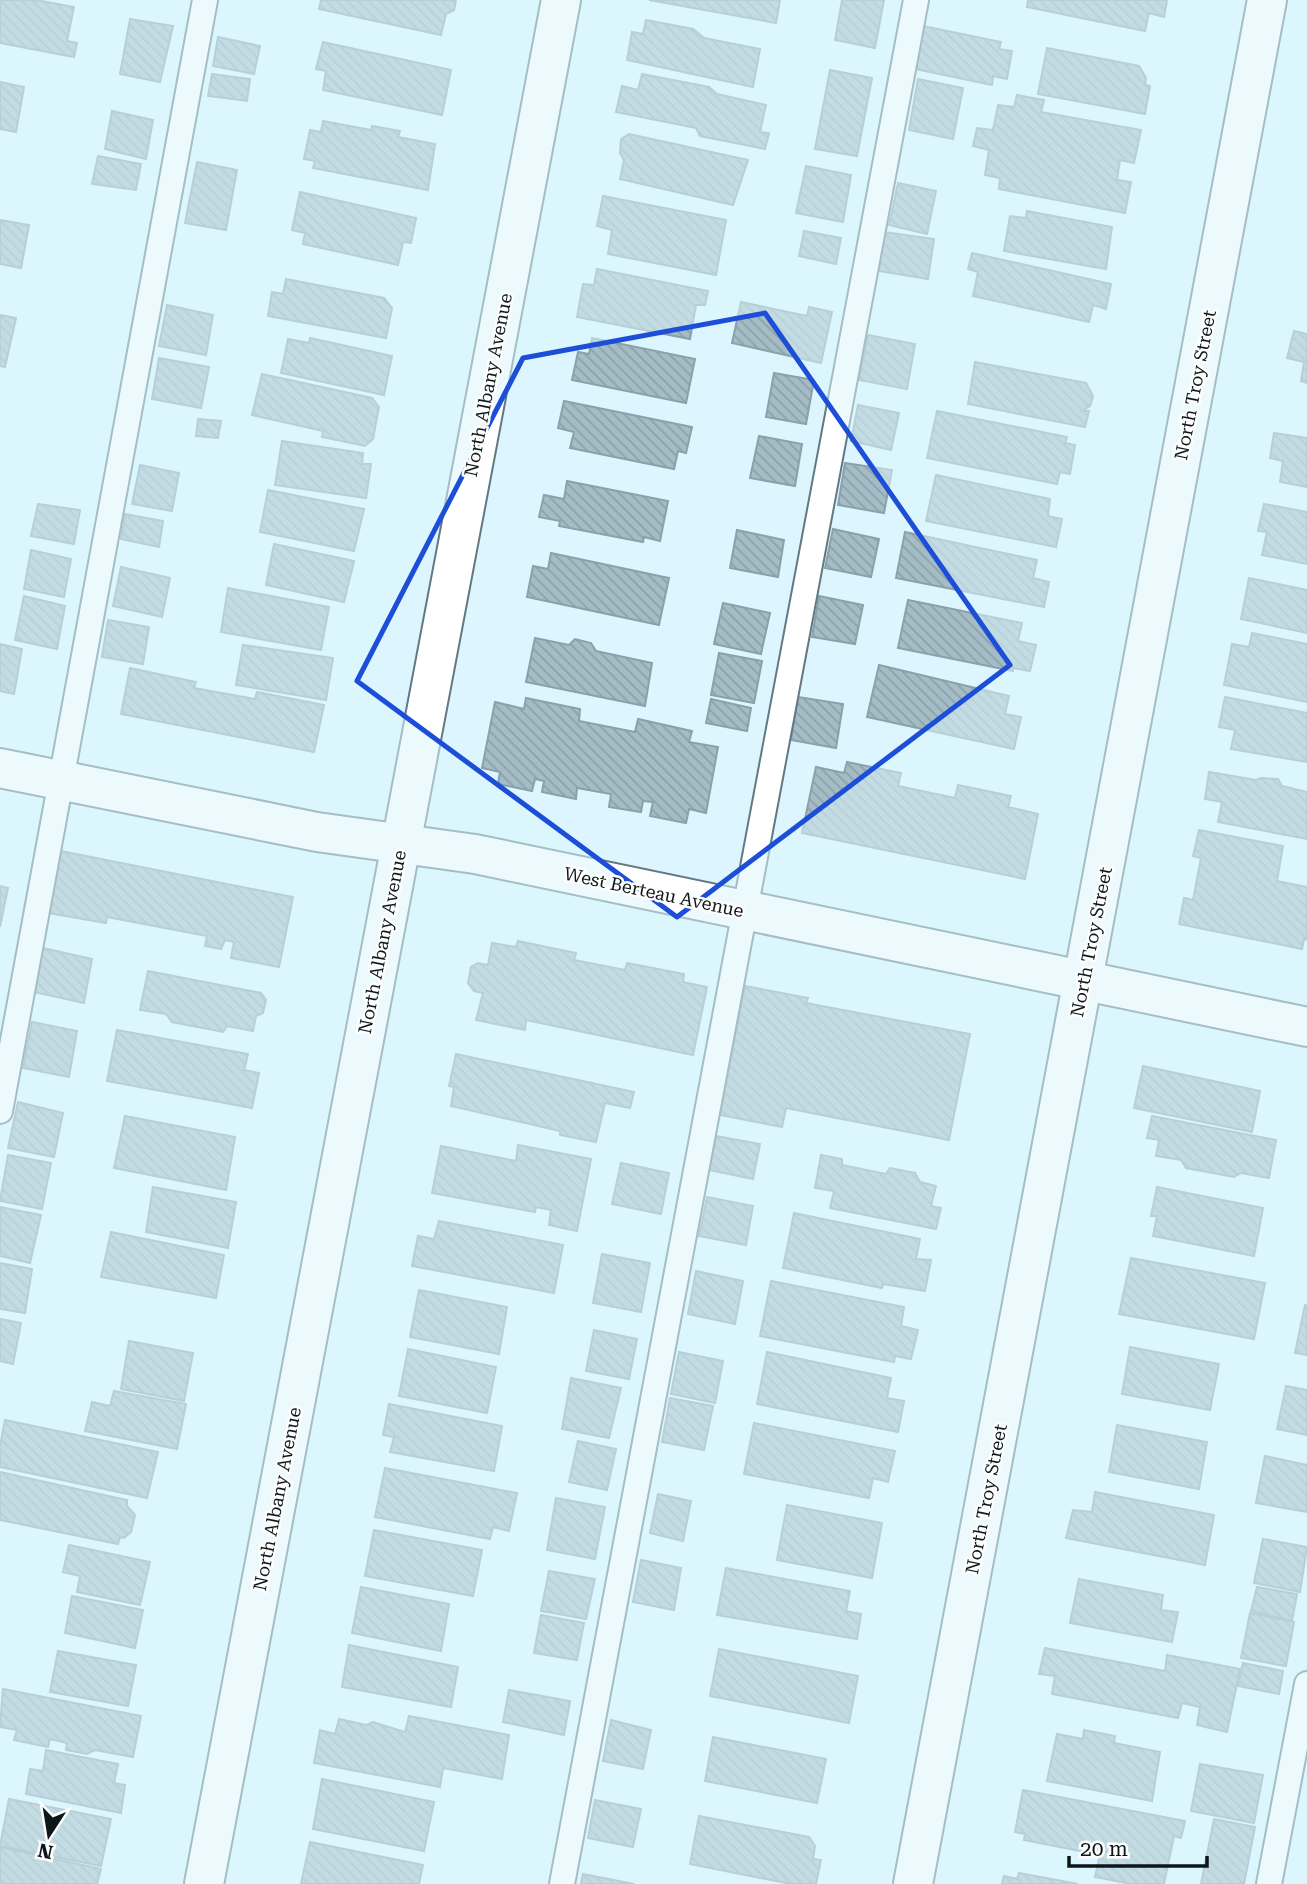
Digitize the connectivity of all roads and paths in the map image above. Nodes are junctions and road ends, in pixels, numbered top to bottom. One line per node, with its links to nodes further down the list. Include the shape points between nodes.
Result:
1 (205, 0): 6 (lane)
2 (561, 0): 7 (street, North Albany Avenue)
3 (916, 0): 8 (lane)
4 (1267, 0): 9 (street, North Troy Street)
5 (0, 768): 6 (street, West Berteau Avenue)
6 (61, 780): 7 (street, West Berteau Avenue, via 317,832); 11 (lane)
7 (401, 844): 8 (street, West Berteau Avenue, via 475,854); 13 (street, North Albany Avenue)
8 (744, 911): 9 (street, West Berteau Avenue); 14 (lane)
9 (1084, 981): 10 (street, West Berteau Avenue); 15 (street, North Troy Street)
10 (1307, 1027)
11 (0, 1111)
12 (1307, 1684): 16 (lane)
13 (204, 1884)
14 (562, 1884)
15 (913, 1884)
16 (1269, 1884)

